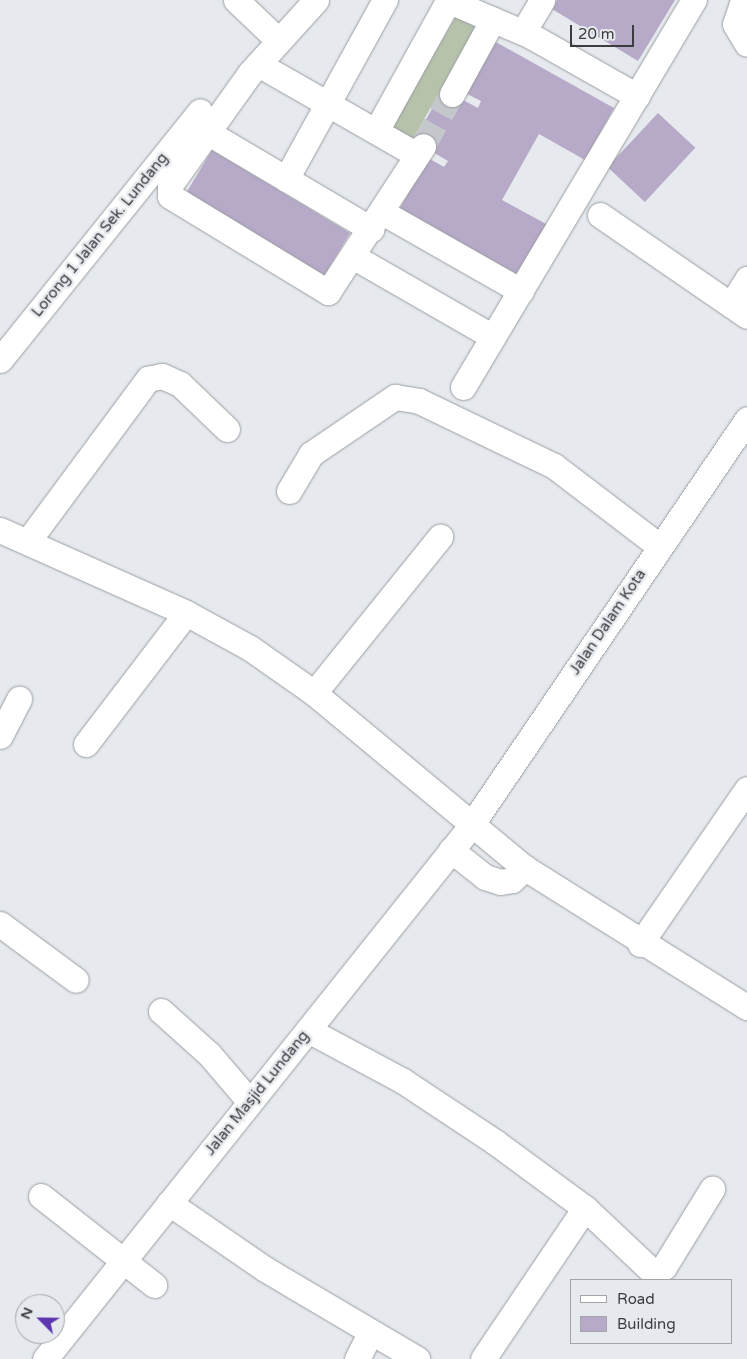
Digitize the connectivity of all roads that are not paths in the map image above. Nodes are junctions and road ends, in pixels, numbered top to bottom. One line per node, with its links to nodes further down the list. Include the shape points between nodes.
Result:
1 (316, 0): 10 (street)
2 (385, 0): 15 (street)
3 (448, 0): 8 (street); 17 (street)
4 (542, 0): 9 (street)
5 (694, 0): 14 (street)
6 (743, 0): 11 (street, via 735,24)
7 (245, 3): 10 (street)
8 (493, 19): 9 (street); 13 (street)
9 (523, 32): 14 (street)
10 (279, 41): 12 (street)
11 (747, 44)
12 (258, 64): 15 (street); 16 (street)
13 (452, 94)
14 (637, 96): 23 (street)
15 (329, 104): 17 (street); 18 (street)
16 (204, 122): 18 (street); 21 (street, via 170,185 172,198 324,292 335,288); 26 (street, Lorong 1 Jalan Sek. Lundang)
17 (376, 132): 20 (street, via 420,151)
18 (286, 179): 20 (street)
19 (600, 215): 24 (street)
20 (376, 221): 21 (street); 23 (street)
21 (354, 257): 25 (street)
22 (747, 279): 24 (street)
23 (521, 291): 25 (street)
24 (739, 311)
25 (492, 337): 27 (street)
26 (0, 360)
27 (463, 387)
28 (747, 419): 34 (street, Jalan Dalam Kota)
29 (227, 429): 33 (street, via 180,384 162,376 148,379)
30 (289, 491): 34 (street, via 311,454 395,397 437,409 554,466)
31 (0, 530): 33 (street)
32 (440, 537): 36 (street)
33 (28, 540): 35 (street)
34 (659, 546): 41 (street, Jalan Dalam Kota)
35 (186, 613): 36 (street, via 250,648); 39 (street)
36 (314, 693): 41 (street)
37 (19, 699): 38 (street)
38 (0, 736)
39 (86, 744)
40 (747, 789): 45 (street)
41 (470, 827): 42 (street, Jalan Masjid Lundang); 43 (street)
42 (451, 850): 43 (street, via 486,877 500,882 512,880); 49 (street, Jalan Masjid Lundang)
43 (525, 868): 45 (street)
44 (0, 924): 46 (street)
45 (640, 944): 47 (street)
46 (76, 980)
47 (747, 1007)
48 (161, 1011): 50 (street, via 209,1054)
49 (308, 1030): 50 (street, Jalan Masjid Lundang); 54 (street, via 403,1081)
50 (250, 1102): 53 (street, Jalan Masjid Lundang)
51 (712, 1189): 54 (street, via 658,1273 641,1262)
52 (42, 1196): 55 (street)
53 (169, 1203): 55 (street, Jalan Masjid Lundang); 57 (street, via 265,1269)
54 (585, 1208): 61 (street)
55 (122, 1262): 56 (street); 58 (street, Jalan Masjid Lundang)
56 (154, 1285)
57 (371, 1332): 59 (street); 60 (street)
58 (45, 1359)
59 (357, 1359)
60 (417, 1359)
61 (483, 1359)

